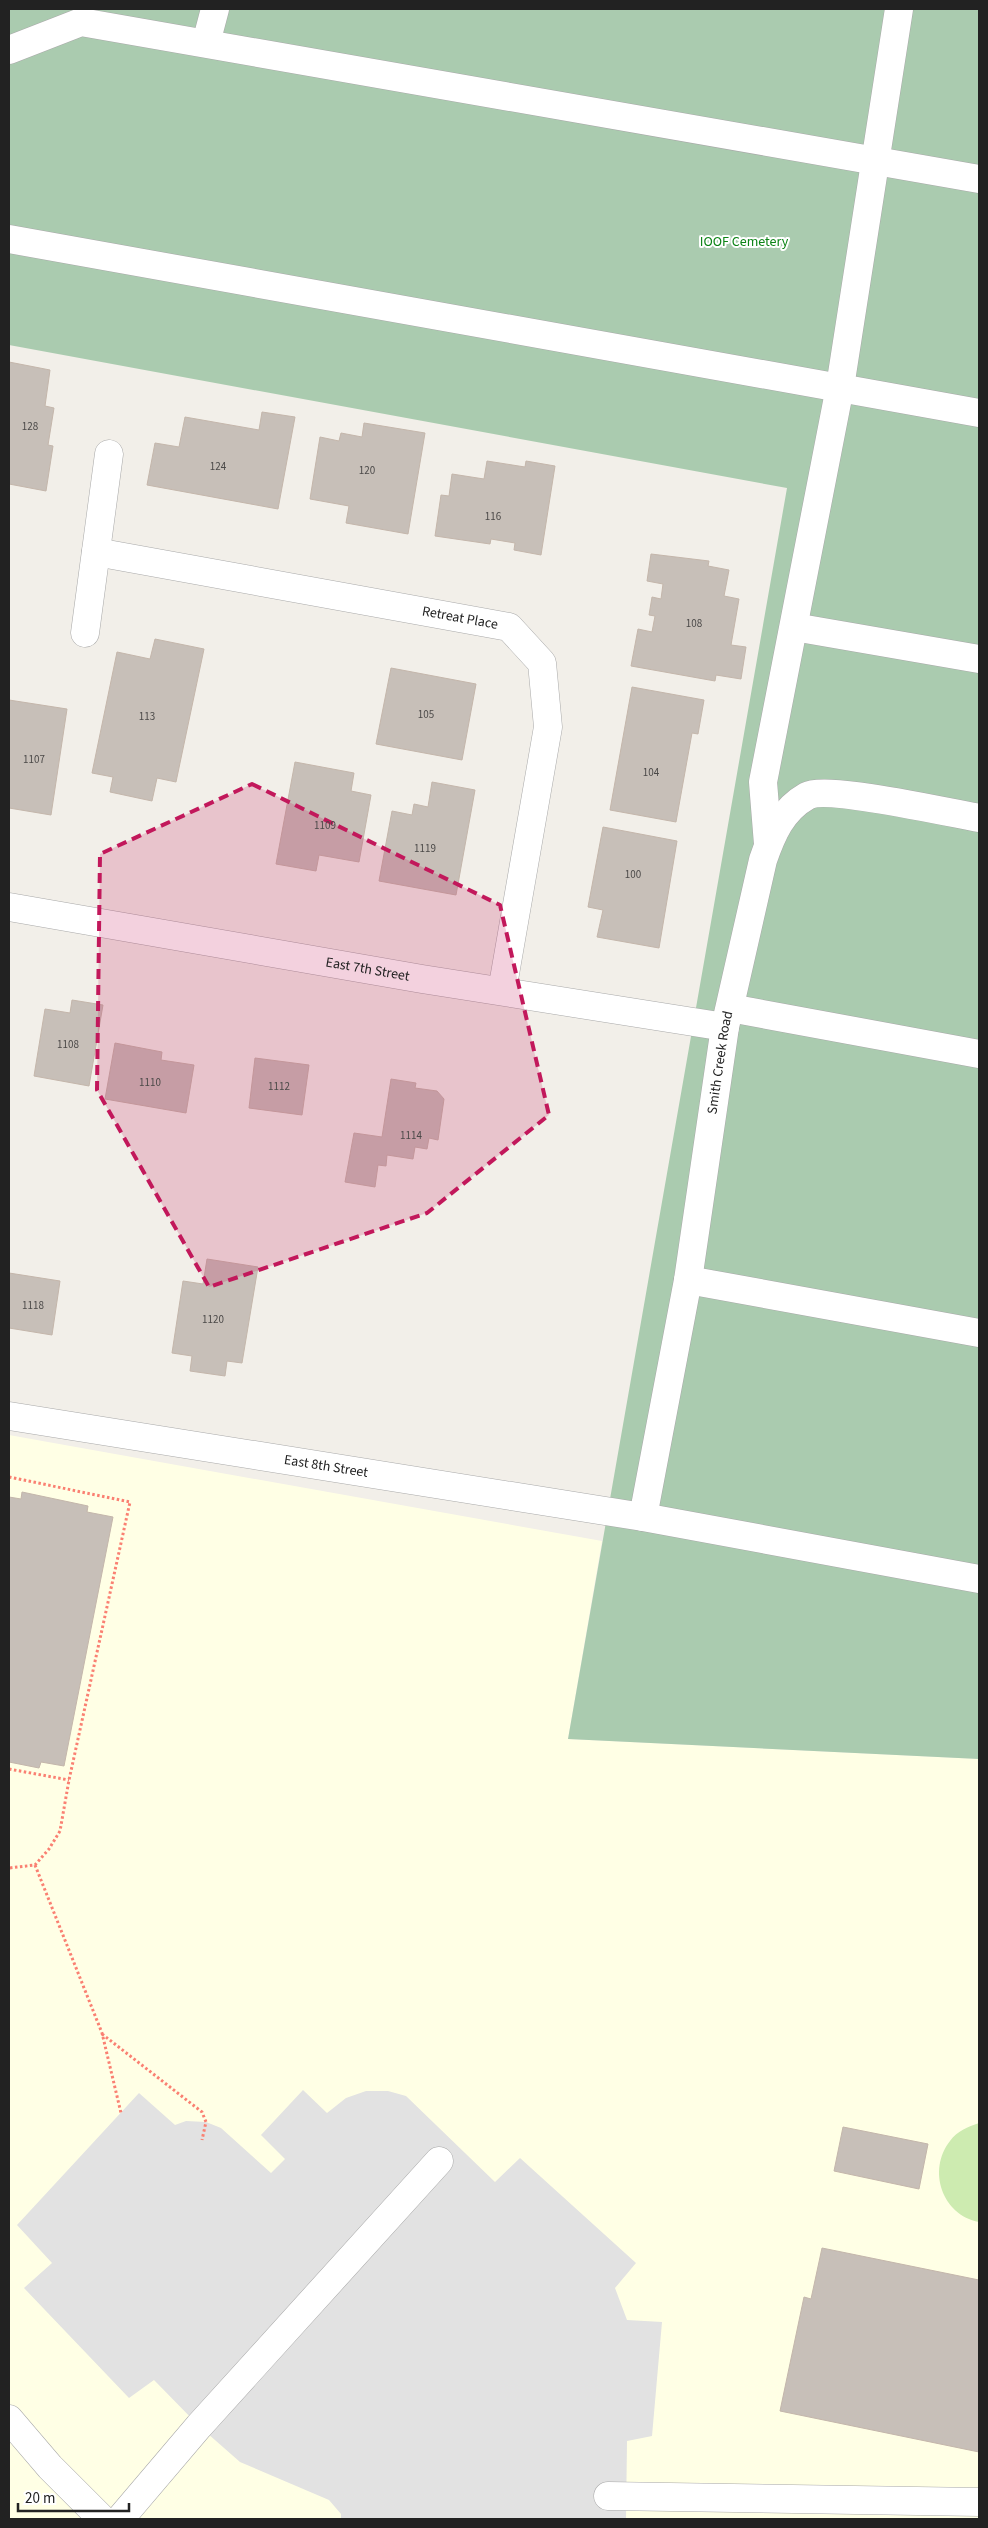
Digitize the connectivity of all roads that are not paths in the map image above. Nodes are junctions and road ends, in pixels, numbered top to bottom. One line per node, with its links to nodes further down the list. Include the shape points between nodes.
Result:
1 (215, 9): 3 (street)
2 (899, 9): 5 (street)
3 (206, 43): 4 (street, via 80,22); 5 (street)
4 (9, 50)
5 (875, 160): 6 (street); 8 (street)
6 (979, 179)
7 (9, 239): 8 (street)
8 (840, 388): 9 (street); 12 (street)
9 (979, 413)
10 (108, 454): 11 (street)
11 (96, 552): 13 (street); 18 (street, Retreat Place, via 508,627 542,663 548,727)
12 (794, 627): 14 (street); 16 (street, via 763,782)
13 (85, 633)
14 (979, 659)
15 (979, 818): 16 (street, Smith Creek Road, via 840,794 808,794 784,813)
16 (768, 844): 19 (street, Smith Creek Road)
17 (9, 907): 18 (street, East 7th Street)
18 (502, 991): 19 (street, East 7th Street)
19 (728, 1018): 20 (street, East 7th Street); 21 (street, Smith Creek Road)
20 (979, 1054)
21 (688, 1280): 22 (street); 24 (street, Smith Creek Road)
22 (979, 1333)
23 (9, 1416): 24 (street, East 8th Street)
24 (643, 1517): 25 (street, East 8th Street)
25 (979, 1579)
26 (439, 2162): 31 (street, via 199,2426)
27 (9, 2419): 30 (street, via 50,2467)
28 (608, 2496): 29 (street)
29 (979, 2502)
30 (102, 2519)
31 (120, 2519)

